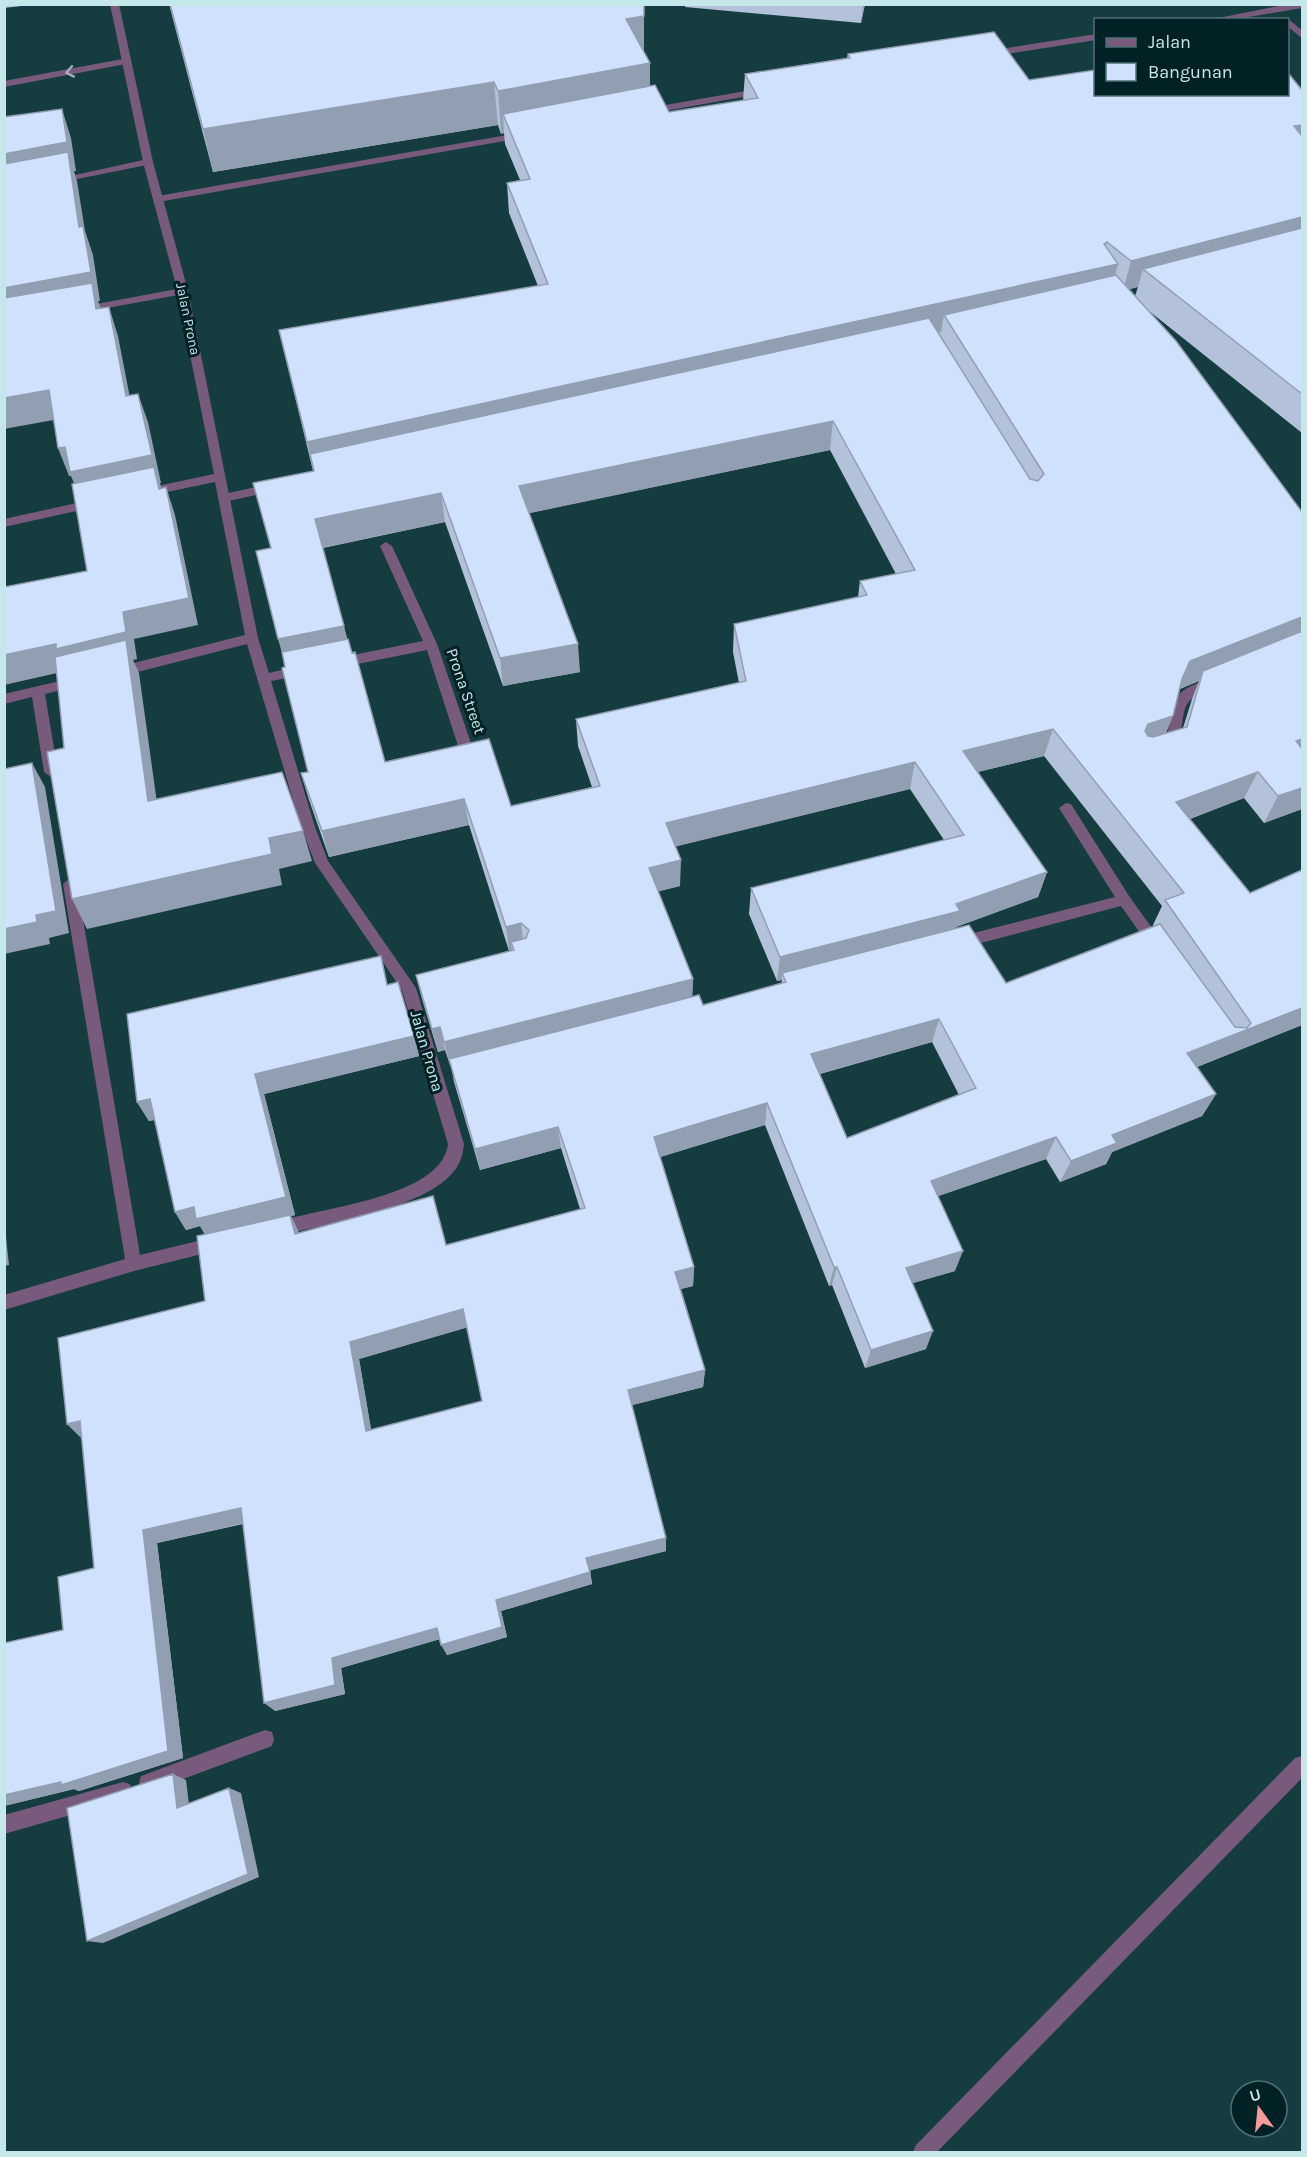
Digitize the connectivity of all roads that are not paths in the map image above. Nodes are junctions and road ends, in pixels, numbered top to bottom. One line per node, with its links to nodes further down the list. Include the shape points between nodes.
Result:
1 (114, 4): 10 (street, Jalan Prona)
2 (1302, 5): 3 (street)
3 (1274, 10): 4 (street); 5 (street)
4 (1224, 18)
5 (1283, 18)
6 (1289, 24): 7 (street)
7 (1302, 35)
8 (1094, 38): 9 (street)
9 (972, 57)
10 (128, 60): 11 (street, one-way to 11); 15 (street, Jalan Prona)
11 (4, 84)
12 (778, 88): 13 (street)
13 (639, 113)
14 (533, 133): 17 (street)
15 (148, 162): 16 (street); 17 (street, Jalan Prona)
16 (49, 182)
17 (158, 199): 18 (street, Jalan Prona)
18 (183, 291): 19 (street); 20 (street, Jalan Prona)
19 (71, 312)
20 (219, 477): 22 (street); 23 (street, Jalan Prona)
21 (282, 486): 23 (street)
22 (140, 494)
23 (224, 498): 27 (street, Jalan Prona)
24 (107, 501): 25 (street)
25 (5, 521)
26 (386, 546): 28 (street, Prona Street)
27 (252, 638): 30 (street, Jalan Prona); 31 (street)
28 (431, 644): 30 (street, Prona Street); 33 (street, Prona Street)
29 (1230, 676): 34 (street, via 1185,694 1177,707 1170,748)
30 (265, 678): 41 (street, Jalan Prona, via 308,827 322,862 415,987 456,1144 455,1157 448,1168 431,1182 375,1204)
31 (38, 692): 32 (street); 35 (street)
32 (4, 699)
33 (466, 749)
34 (1152, 754)
35 (54, 785)
36 (1066, 808): 38 (street)
37 (67, 867): 43 (street)
38 (1124, 900): 39 (street); 40 (street)
39 (940, 948)
40 (1165, 958)
41 (260, 1233)
42 (237, 1239): 43 (street)
43 (134, 1264): 44 (street)
44 (4, 1303)
45 (265, 1739): 47 (street, via 148,1783)
46 (1302, 1765): 48 (street)
47 (4, 1825)
48 (923, 2152)

